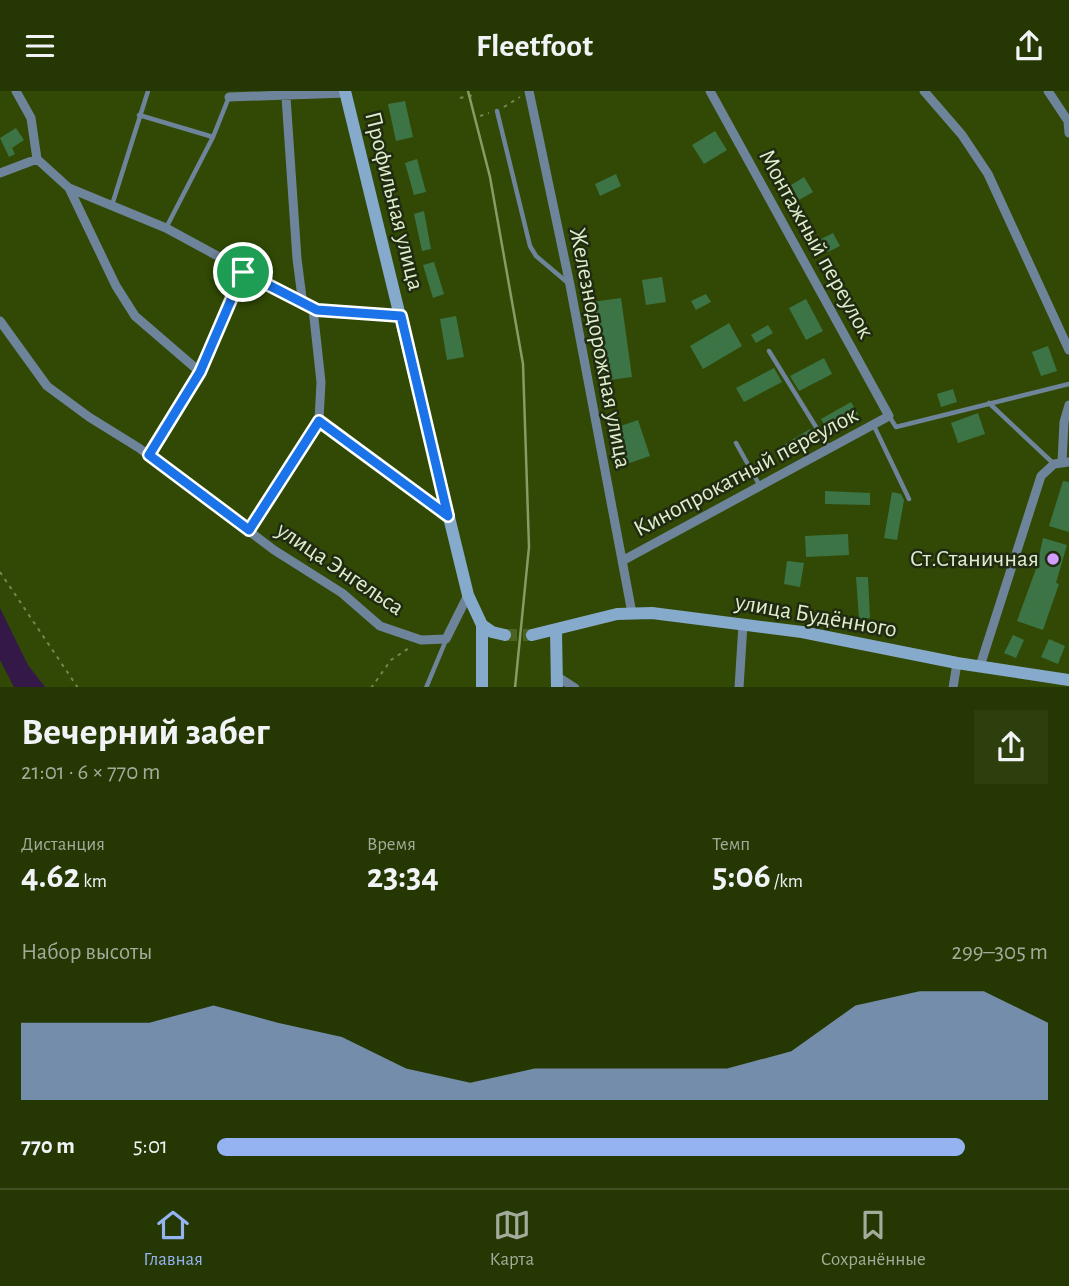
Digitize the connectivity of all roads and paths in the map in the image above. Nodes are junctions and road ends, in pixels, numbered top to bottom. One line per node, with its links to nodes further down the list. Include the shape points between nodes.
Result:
1 (16, 91): 18 (street, via 31,118)
2 (148, 91): 13 (lane)
3 (710, 91): 34 (street, Монтажный переулок)
4 (924, 91): 28 (street, via 988,174)
5 (1048, 91): 15 (street)
6 (346, 92): 10 (street); 26 (main road, Профильная улица)
7 (529, 92): 12 (path); 24 (street, Железнодорожная улица)
8 (474, 95): 11 (path)
9 (229, 97): 10 (street); 17 (lane)
10 (286, 97): 25 (street, улица Энгельса, via 297,259)
11 (460, 98)
12 (497, 111): 14 (path); 24 (lane, via 530,246)
13 (139, 114): 17 (lane); 21 (lane)
14 (480, 116)
15 (1069, 127): 16 (street)
16 (1069, 133)
17 (213, 137): 22 (lane)
18 (37, 159): 19 (street); 20 (street)
19 (0, 173)
20 (69, 188): 21 (street); 30 (street, via 135,316)
21 (111, 206): 22 (street)
22 (166, 228): 23 (street)
23 (243, 272): 25 (street); 30 (street)
24 (570, 285): 45 (street, Железнодорожная улица)
25 (308, 307): 26 (street); 35 (street, улица Энгельса, via 321,382)
26 (401, 316): 43 (main road, Профильная улица)
27 (0, 321): 39 (street, улица Энгельса, via 47,386)
28 (1069, 349)
29 (769, 351): 38 (lane)
30 (200, 372): 39 (street)
31 (1069, 384): 32 (lane)
32 (989, 402): 34 (lane, via 896,427); 40 (lane)
33 (1069, 405): 40 (street)
34 (889, 416): 36 (street, Кинопрокатный переулок)
35 (319, 421): 43 (street); 44 (street, улица Энгельса)
36 (874, 425): 38 (street, Кинопрокатный переулок); 42 (lane)
37 (736, 443): 41 (lane)
38 (829, 449): 41 (street, Кинопрокатный переулок)
39 (149, 455): 44 (street, улица Энгельса)
40 (1062, 463): 57 (street, via 1041,477)
41 (761, 486): 45 (street, Кинопрокатный переулок)
42 (909, 499)
43 (448, 516): 47 (main road, Профильная улица)
44 (249, 530): 55 (street, улица Энгельса, via 342,593 380,626)
45 (622, 561): 48 (street, Железнодорожная улица)
46 (0, 572): 60 (path)
47 (468, 595): 50 (main road, Профильная улица); 54 (street)
48 (632, 613): 49 (main road, улица Будённого); 51 (main road, улица Будённого)
49 (743, 624): 56 (main road, улица Будённого); 64 (street)
50 (482, 625): 52 (main road); 63 (main road, Профильная улица)
51 (556, 630): 53 (main road, улица Будённого); 59 (main road)
52 (505, 635)
53 (533, 635)
54 (446, 639): 55 (street, улица Энгельса); 62 (lane)
55 (421, 640): 61 (path, via 391,660)
56 (957, 663): 57 (main road, улица Будённого); 65 (street)
57 (980, 666): 58 (main road, улица Будённого)
58 (1069, 680)
59 (558, 682)
60 (77, 687)
61 (372, 687)
62 (426, 687)
63 (482, 687)
64 (739, 687)
65 (953, 687)

